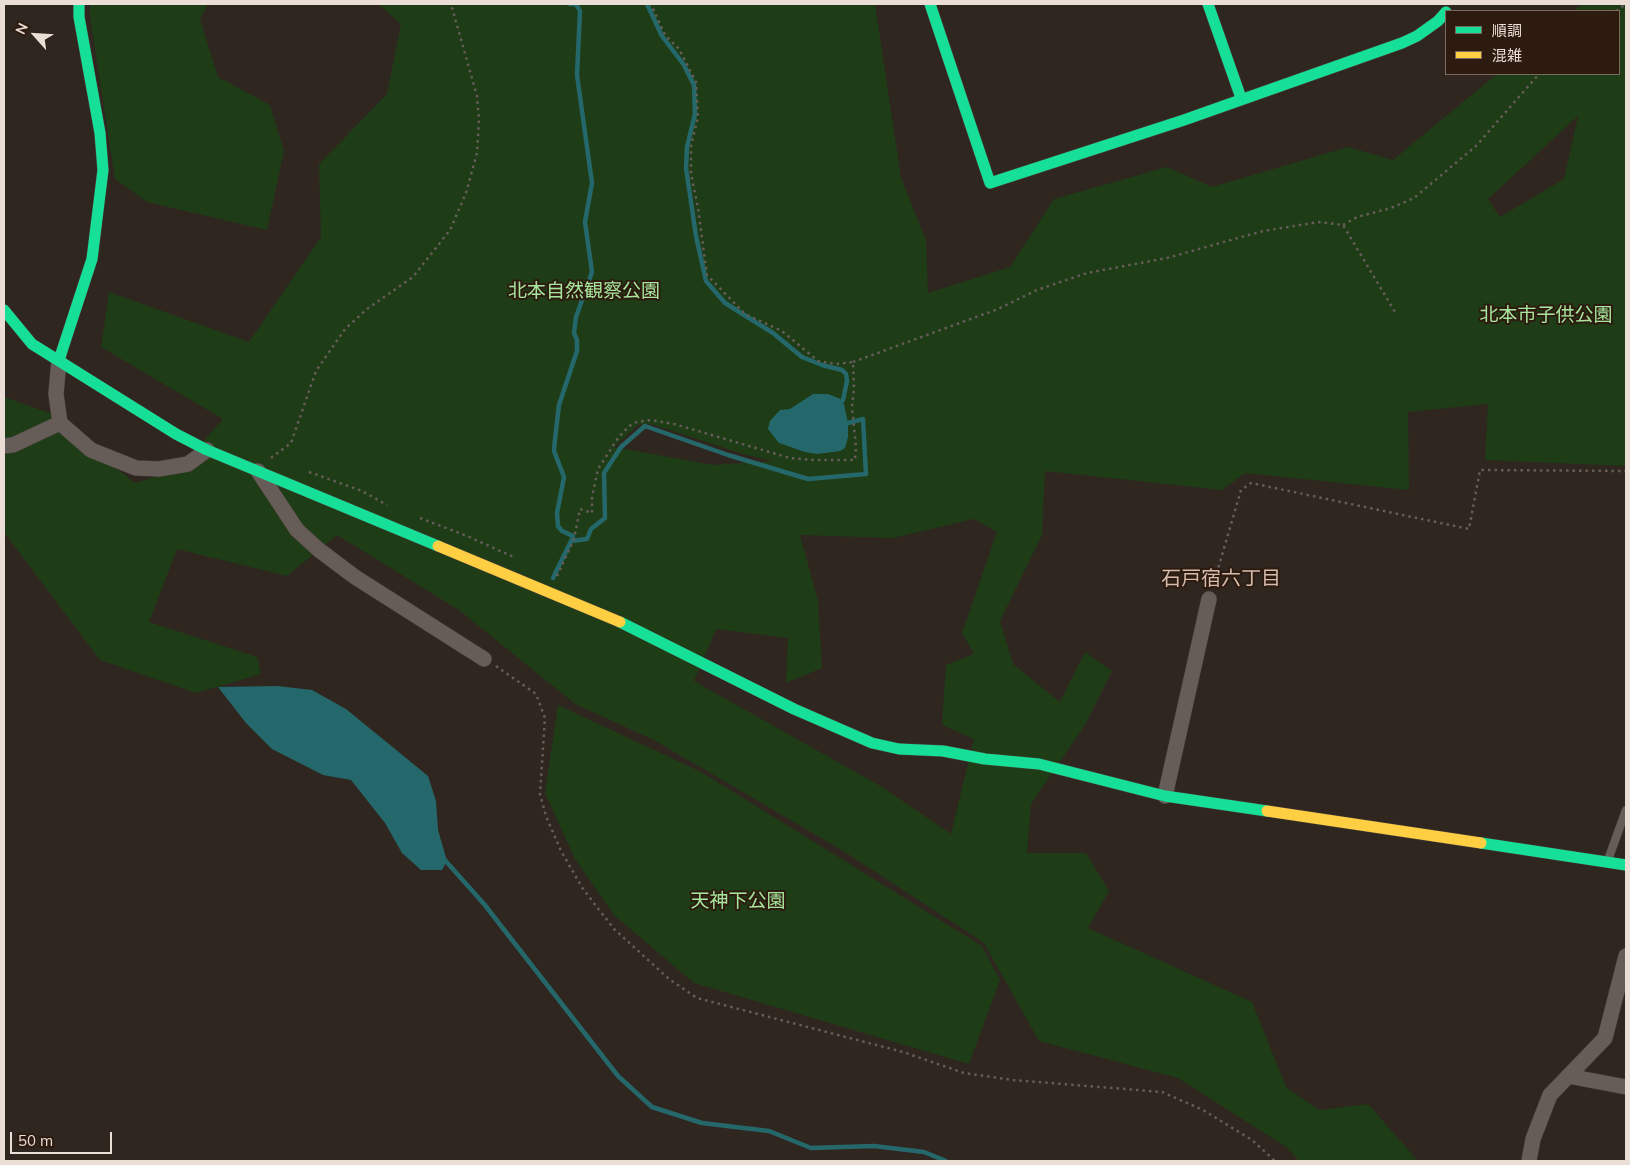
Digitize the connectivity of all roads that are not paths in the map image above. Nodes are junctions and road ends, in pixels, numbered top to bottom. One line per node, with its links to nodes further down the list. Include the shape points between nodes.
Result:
1 (79, 4): 7 (street, via 103,170 92,259)
2 (930, 4): 5 (street, via 990,183)
3 (1208, 4): 5 (street)
4 (1445, 14): 5 (street, via 1417,36 1402,43)
5 (1242, 98)
6 (4, 310): 7 (street, via 32,344)
7 (59, 360): 8 (street, via 56,394); 10 (street)
8 (60, 423): 9 (street); 10 (street, via 90,450 136,468 159,469 188,464)
9 (4, 446)
10 (207, 450): 11 (street)
11 (262, 465): 13 (street, via 297,530 319,550 355,577); 14 (street, via 616,620 794,709 872,743 899,749 943,750 984,759 1039,764)
12 (1209, 598): 14 (street)
13 (484, 659)
14 (1165, 796): 16 (street)
15 (1626, 810): 16 (lane)
16 (1608, 862): 17 (street)
17 (1626, 865)
18 (1626, 956): 19 (street, via 1605,1038)
19 (1568, 1076): 20 (street); 21 (street, via 1550,1095 1533,1139)
20 (1626, 1087)
21 (1529, 1161)

